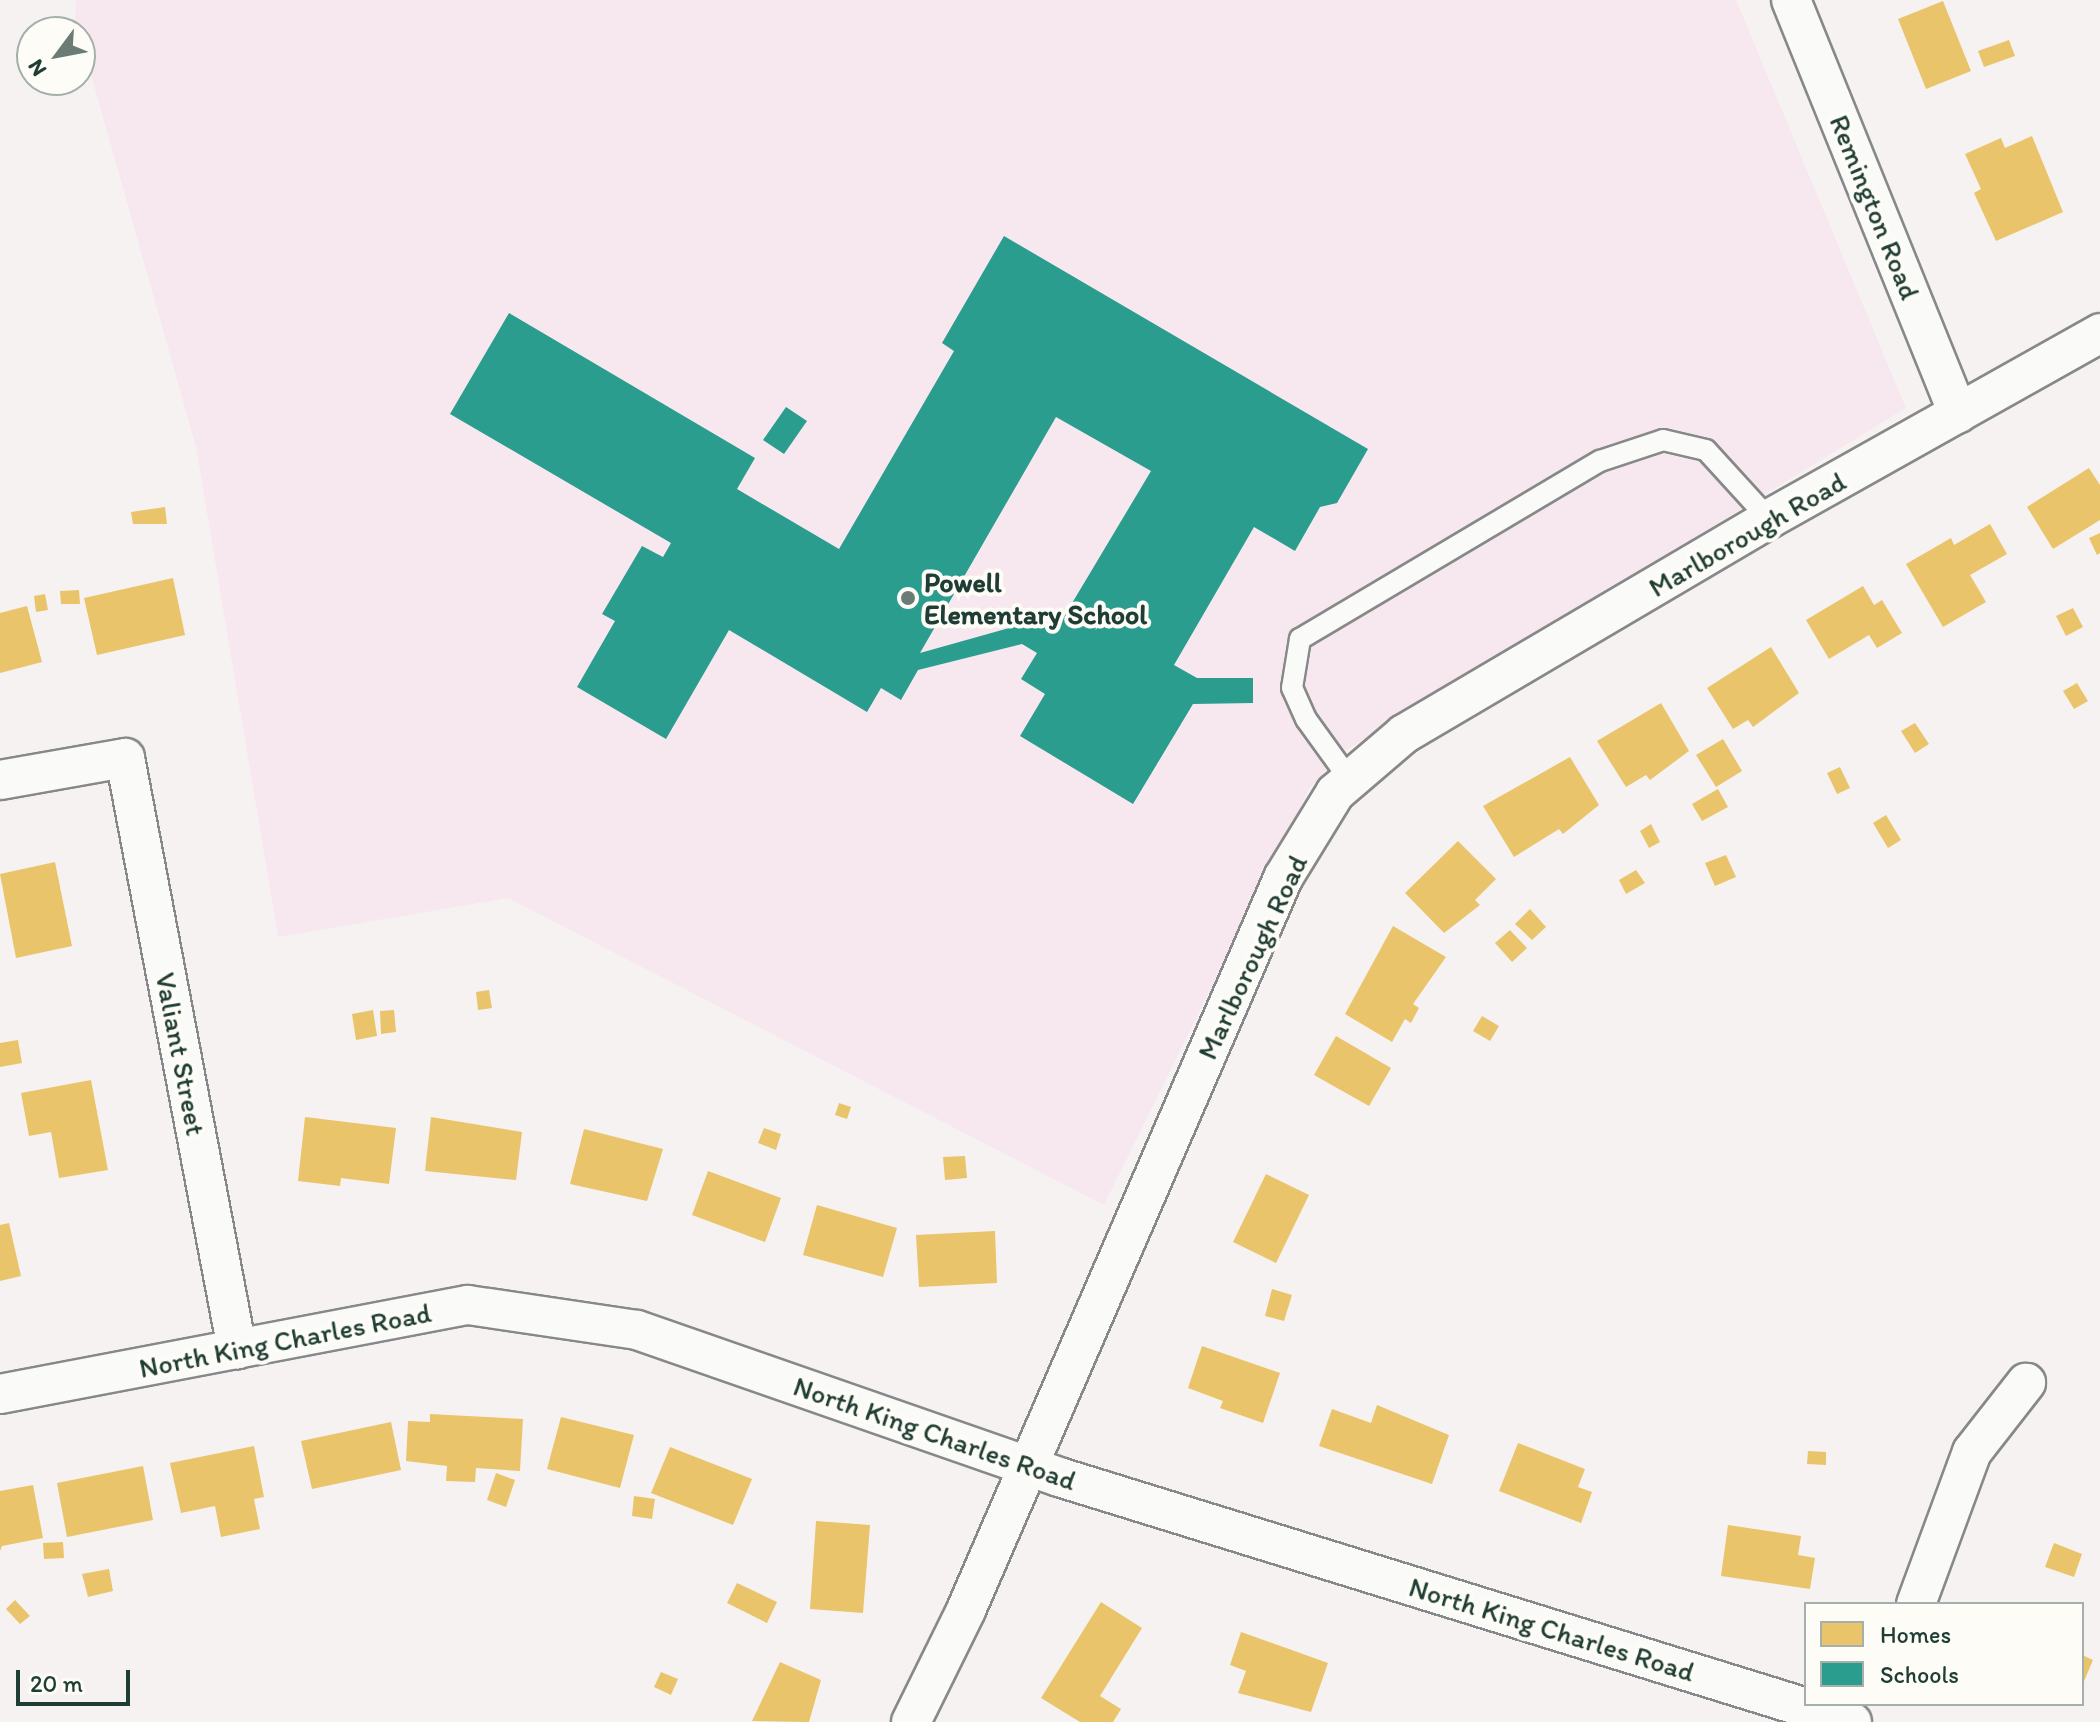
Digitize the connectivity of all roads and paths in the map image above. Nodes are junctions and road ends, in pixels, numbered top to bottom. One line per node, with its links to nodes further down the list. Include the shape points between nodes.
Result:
1 (1791, 0): 3 (street, Remington Road)
2 (2100, 333): 3 (street, Marlborough Road)
3 (1958, 414): 4 (street, Marlborough Road)
4 (1769, 519): 6 (street, Marlborough Road, via 1404,734); 6 (lane, via 1706,450 1663,440 1600,461 1300,639 1292,688 1306,719)
5 (0, 780): 7 (street, Valiant Street, via 125,758)
6 (1350, 780): 10 (street, Marlborough Road, via 1335,793 1283,878)
7 (237, 1349): 9 (street, North King Charles Road); 10 (street, North King Charles Road, via 468,1305 483,1307 637,1330)
8 (2026, 1383): 11 (street, via 1972,1452)
9 (0, 1394)
10 (1028, 1465): 12 (street, Marlborough Road); 13 (street, North King Charles Road)
11 (1917, 1602)
12 (911, 1722)
13 (1852, 1722)

